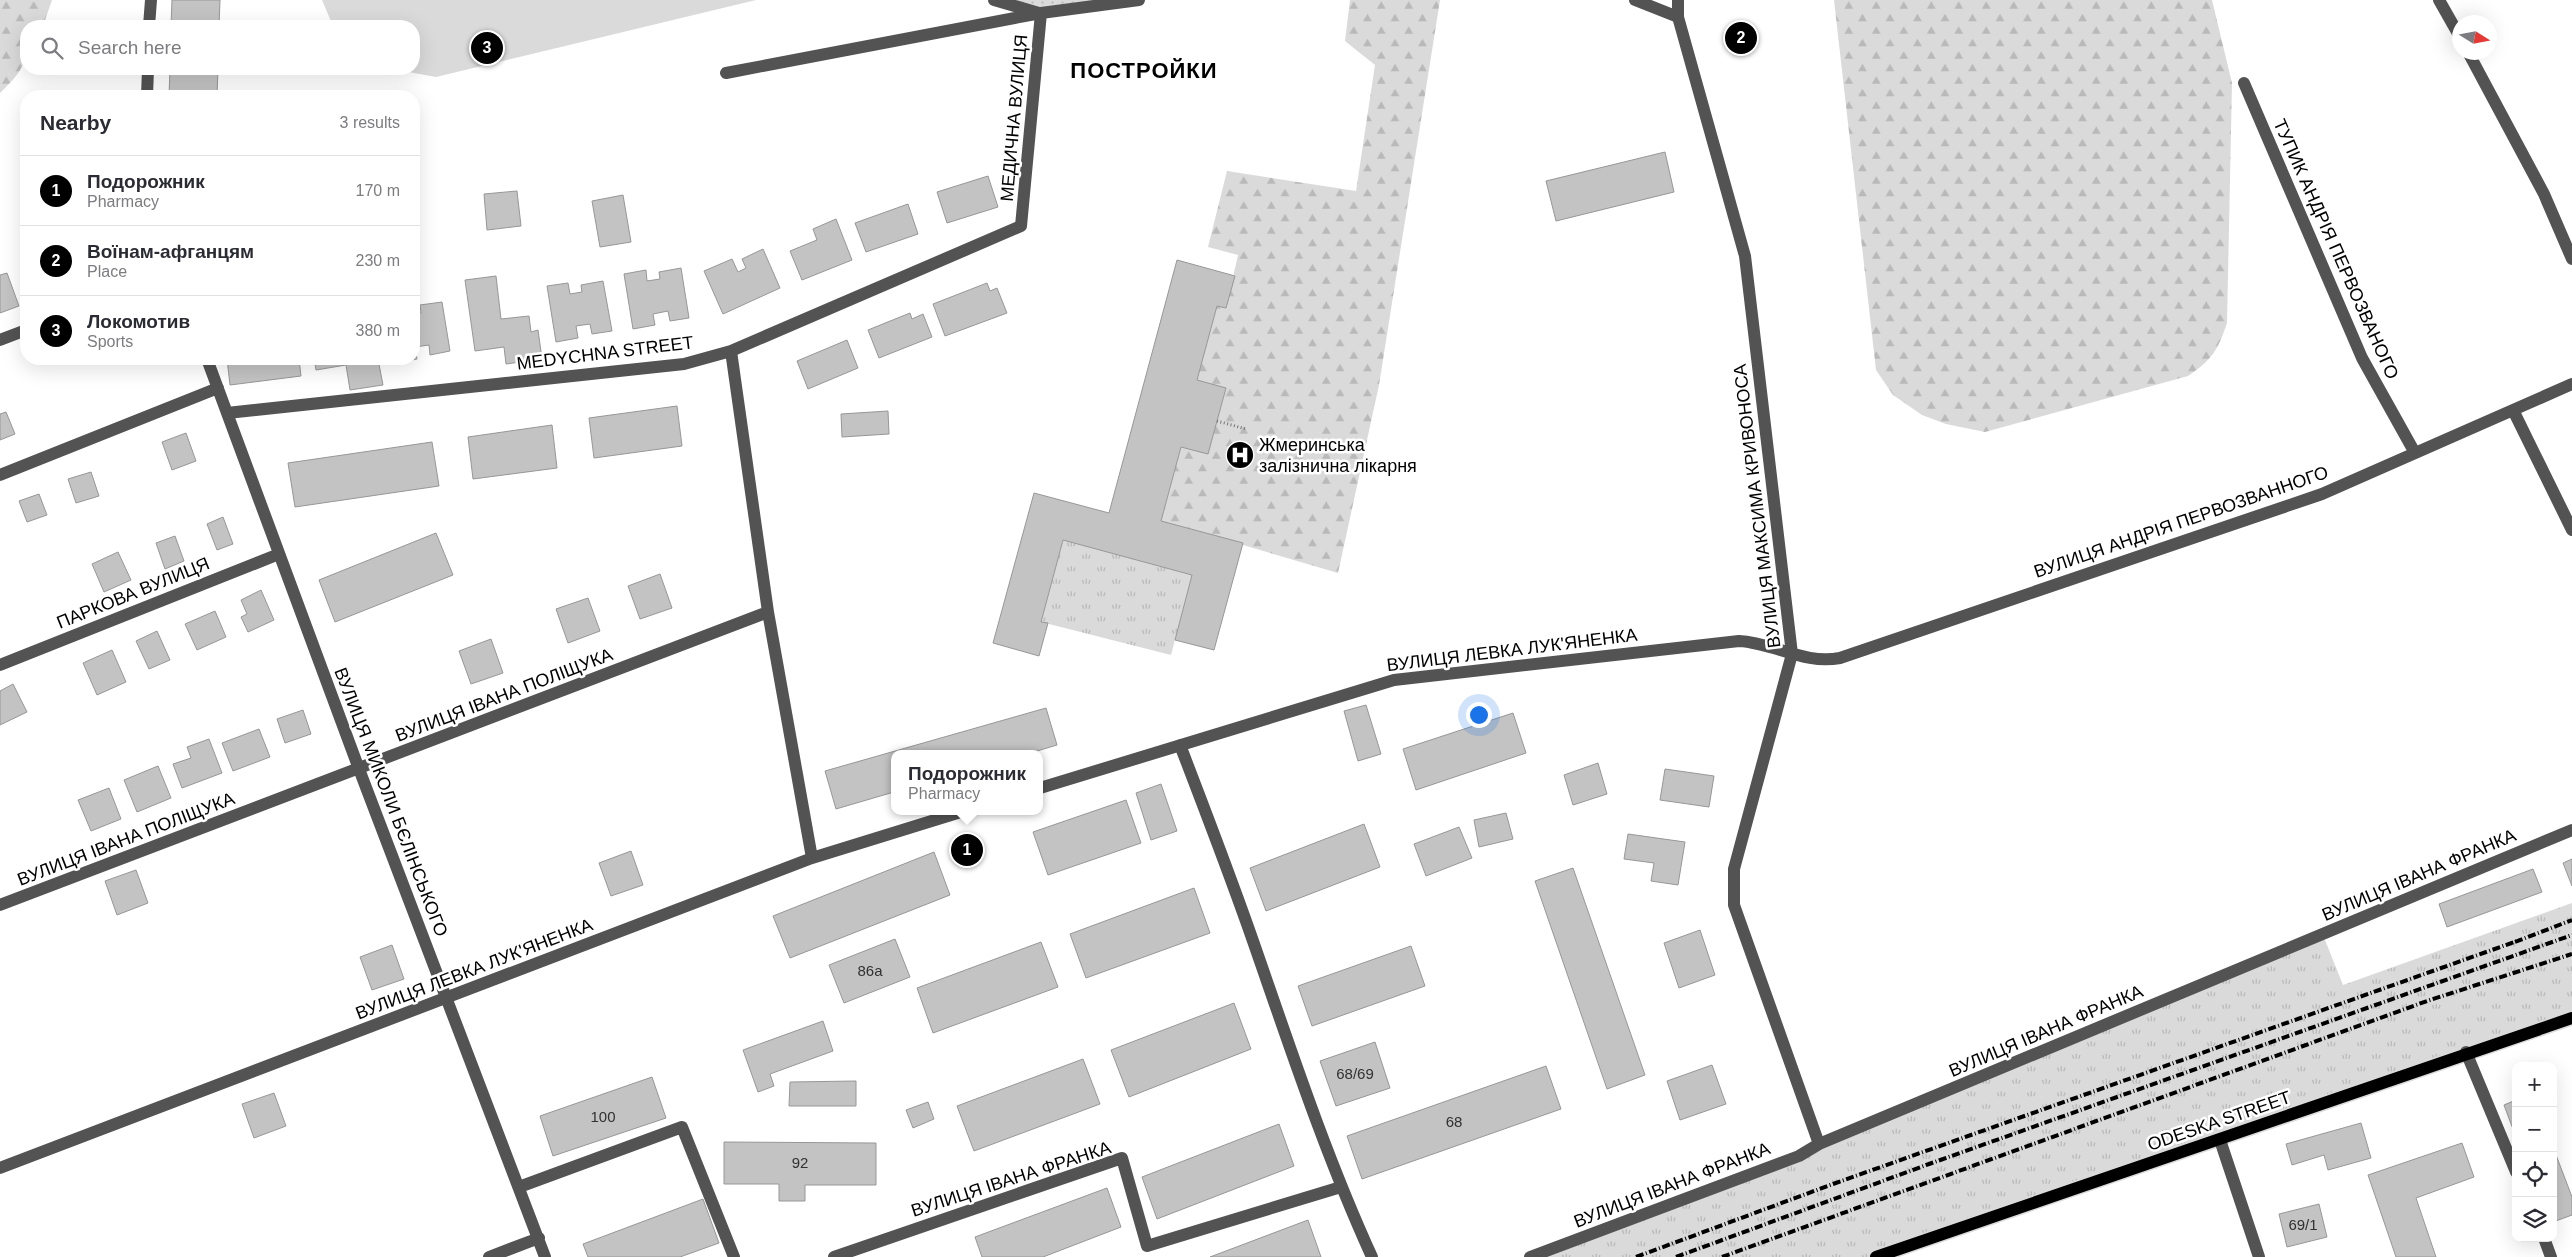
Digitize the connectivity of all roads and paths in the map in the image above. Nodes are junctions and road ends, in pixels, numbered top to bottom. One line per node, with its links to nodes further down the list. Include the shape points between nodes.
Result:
1 (151, 0): 9 (street)
2 (994, 0): 7 (street)
3 (1138, 0): 7 (street)
4 (1635, 0): 8 (street)
5 (1678, 0): 8 (street, ВУЛИЦЯ МАКСИМА КРИВОНОСА)
6 (2439, 0): 10 (street)
7 (1041, 14): 12 (street); 19 (street, MEDYCHNA STREET, via 1021,226)
8 (1678, 17): 32 (street, ВУЛИЦЯ МАКСИМА КРИВОНОСА, via 1746,256)
9 (150, 20)
10 (2452, 23)
11 (2472, 60): 16 (street, via 2544,194)
12 (726, 73)
13 (148, 75): 15 (street)
14 (2244, 83): 27 (street, ТУПИК АНДРІЯ ПЕРВОЗВАНОГО, via 2362,358)
15 (147, 90)
16 (2572, 260)
17 (20, 332): 18 (street)
18 (0, 340)
19 (731, 351): 24 (street, MEDYCHNA STREET, via 684,364); 31 (street)
20 (209, 365): 22 (street, ВУЛИЦЯ МИКОЛИ БЄЛІНСЬКОГО)
21 (2572, 384): 23 (street, ВУЛИЦЯ АНДРІЯ ПЕРВОЗВАННОГО)
22 (218, 388): 24 (street, ВУЛИЦЯ МИКОЛИ БЄЛІНСЬКОГО); 28 (street)
23 (2513, 410): 27 (street, ВУЛИЦЯ АНДРІЯ ПЕРВОЗВАННОГО); 29 (street)
24 (227, 412): 30 (street, ВУЛИЦЯ МИКОЛИ БЄЛІНСЬКОГО)
25 (1217, 422): 26 (path)
26 (1246, 429)
27 (2415, 453): 32 (street, ВУЛИЦЯ АНДРІЯ ПЕРВОЗВАННОГО, via 2322,494 1840,658 1816,660)
28 (0, 475)
29 (2572, 530)
30 (279, 554): 33 (street, ПАРКОВА ВУЛИЦЯ); 35 (street, ВУЛИЦЯ МИКОЛИ БЄЛІНСЬКОГО)
31 (768, 612): 35 (street, ВУЛИЦЯ ІВАНА ПОЛІЩУКА); 39 (street)
32 (1792, 654): 34 (street, ВУЛИЦЯ ЛЕВКА ЛУК'ЯНЕНКА, via 1752,642 1724,642 1394,680); 45 (street, ВУЛИЦЯ МАКСИМА КРИВОНОСА, via 1739,846 1732,888 1739,921)
33 (0, 665)
34 (1180, 745): 36 (street, ВУЛИЦЯ ЛЕВКА ЛУК'ЯНЕНКА); 49 (street)
35 (359, 769): 40 (street, ВУЛИЦЯ ІВАНА ПОЛІЩУКА); 41 (street, ВУЛИЦЯ МИКОЛИ БЄЛІНСЬКОГО)
36 (1043, 787)
37 (951, 815): 39 (street, ВУЛИЦЯ ЛЕВКА ЛУК'ЯНЕНКА)
38 (2572, 830): 45 (street, ВУЛИЦЯ ІВАНА ФРАНКА)
39 (812, 858): 41 (street, ВУЛИЦЯ ЛЕВКА ЛУК'ЯНЕНКА)
40 (0, 905)
41 (448, 998): 47 (street, ВУЛИЦЯ ЛЕВКА ЛУК'ЯНЕНКА); 48 (street, ВУЛИЦЯ МИКОЛИ БЄЛІНСЬКОГО)
42 (2572, 1018): 43 (main road, ODESKA STREET)
43 (2466, 1052): 44 (main road, ODESKA STREET); 46 (street)
44 (2220, 1140): 58 (main road, ODESKA STREET); 59 (street)
45 (1819, 1144): 57 (street, ВУЛИЦЯ ІВАНА ФРАНКА, via 1799,1156)
46 (2512, 1162)
47 (0, 1168)
48 (519, 1187): 50 (street, ВУЛИЦЯ МИКОЛИ БЄЛІНСЬКОГО); 54 (street, via 682,1127)
49 (1340, 1187): 55 (street, ВУЛИЦЯ ІВАНА ФРАНКА, via 1147,1246 1122,1158); 56 (street)
50 (539, 1238): 52 (street); 53 (street, ВУЛИЦЯ МИКОЛИ БЄЛІНСЬКОГО)
51 (2546, 1242): 60 (street)
52 (489, 1257)
53 (545, 1257)
54 (734, 1257)
55 (834, 1257)
56 (1372, 1257)
57 (1530, 1257)
58 (1876, 1257)
59 (2259, 1257)
60 (2552, 1257)

